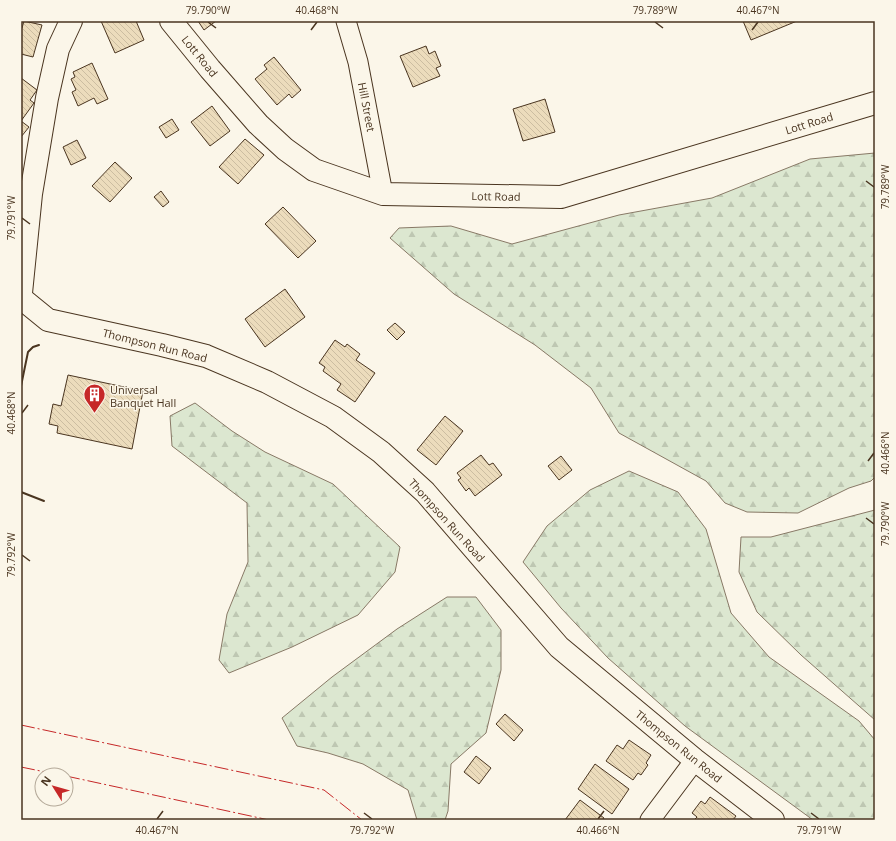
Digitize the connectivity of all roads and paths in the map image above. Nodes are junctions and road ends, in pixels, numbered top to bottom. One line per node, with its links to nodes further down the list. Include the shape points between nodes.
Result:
1 (71, 21): 6 (street, via 58,49 47,98 31,194)
2 (171, 21): 5 (street, Lott Road, via 253,119 285,149 314,170)
3 (346, 21): 5 (street, Hill Street, via 358,62)
4 (875, 103): 5 (street, Lott Road, via 561,197)
5 (384, 194)
6 (21, 293)
7 (21, 298): 8 (street, Thompson Run Road, via 48,320 206,356 267,382 333,417 381,452 425,492 559,647)
8 (695, 760): 9 (street); 10 (street, Thompson Run Road)
9 (650, 820)
10 (773, 820)

